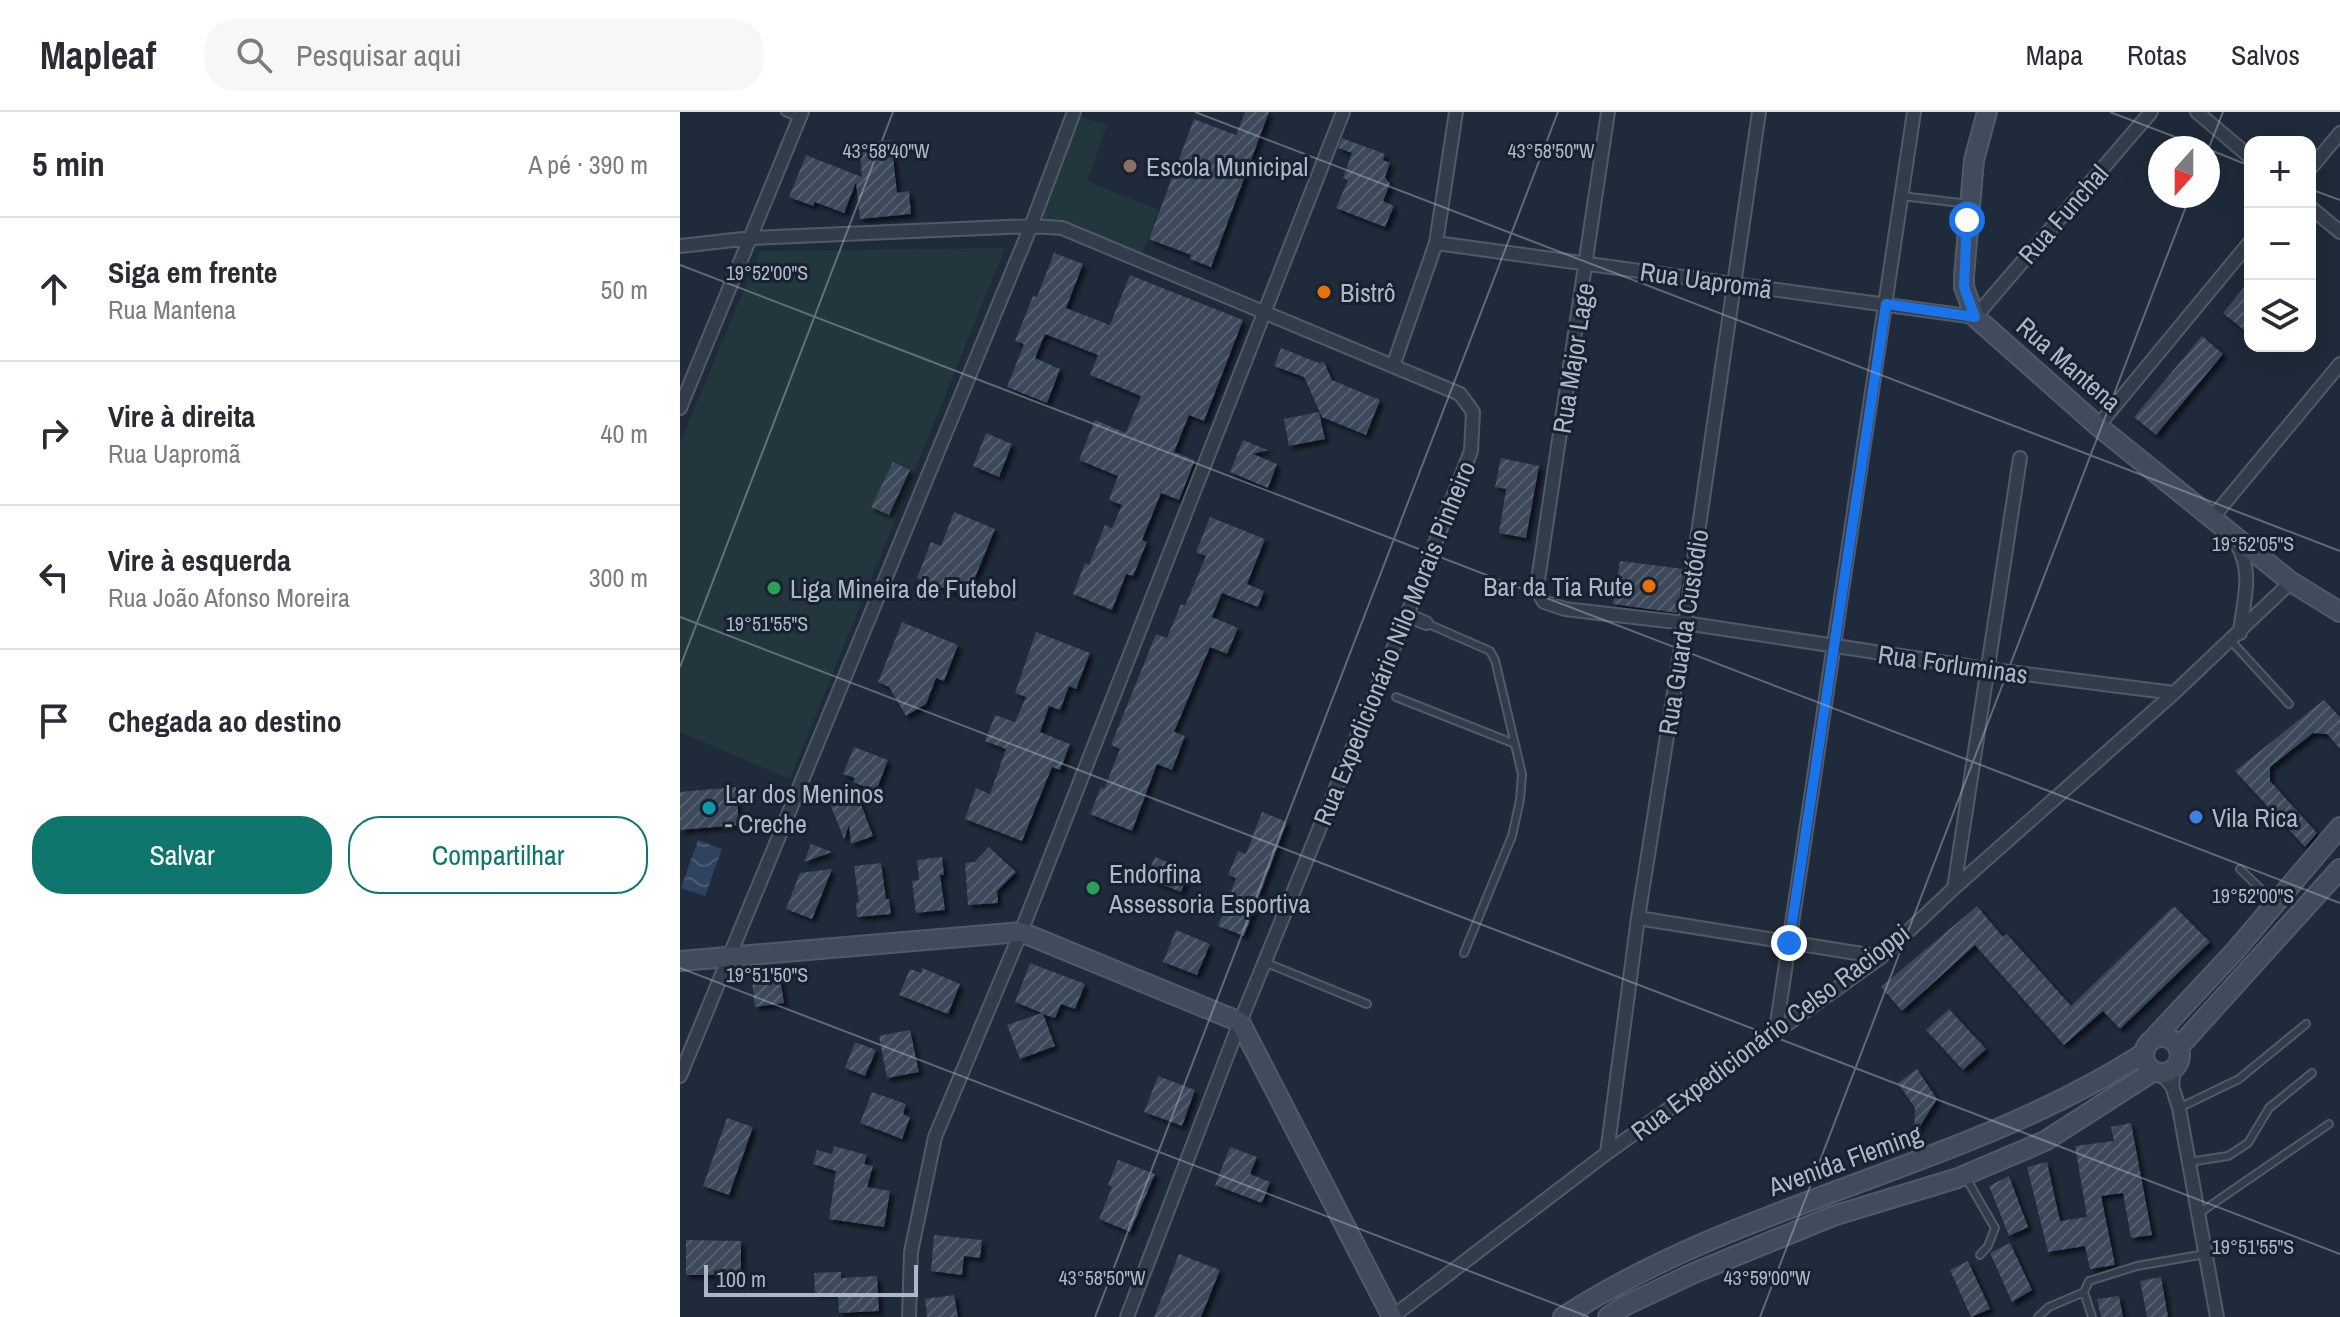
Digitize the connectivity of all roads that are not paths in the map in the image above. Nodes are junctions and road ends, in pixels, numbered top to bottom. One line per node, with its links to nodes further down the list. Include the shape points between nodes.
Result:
1 (785, 112): 11 (lane)
2 (1074, 112): 18 (street)
3 (1343, 112): 27 (street)
4 (1456, 112): 21 (street)
5 (1608, 112): 24 (street, Rua Major Lage)
6 (1759, 112): 25 (street, Rua Guarda Custódio)
7 (1914, 112): 15 (street)
8 (1987, 112): 16 (street, Rua Mantena)
9 (2151, 112): 28 (street, Rua Funchal)
10 (2197, 112): 13 (street)
11 (801, 115): 20 (street)
12 (2340, 133): 14 (street)
13 (2244, 152)
14 (2316, 162)
15 (1902, 196): 16 (lane); 26 (street)
16 (1969, 204): 28 (street, Rua Mantena, via 1964,287)
17 (2311, 208): 19 (street)
18 (1031, 226): 20 (street); 27 (street, via 1062,228); 59 (street)
19 (2340, 232)
20 (751, 238): 22 (street); 31 (street)
21 (1436, 243): 24 (street, Rua Uapromã); 30 (street)
22 (680, 246)
23 (2244, 249): 32 (street)
24 (1587, 263): 25 (street, Rua Uapromã); 37 (street, Rua Major Lage, via 1538,580)
25 (1734, 284): 26 (street, Rua Uapromã); 41 (street, Rua Guarda Custódio)
26 (1886, 304): 28 (street, Rua Uapromã); 43 (street)
27 (1265, 314): 30 (street); 55 (street)
28 (1975, 317): 32 (street, Rua Mantena)
29 (2340, 364): 34 (street)
30 (1393, 366): 39 (street, Rua Expedicionário Nilo Morais Pinheiro, via 1460,394 1473,412 1471,451)
31 (680, 408)
32 (2098, 426): 34 (street, Rua Mantena)
33 (2020, 458): 44 (street)
34 (2213, 517): 35 (street, Rua Mantena)
35 (2229, 529): 36 (street, Rua Mantena); 42 (street, via 2248,573)
36 (2291, 582): 38 (street, Rua Mantena); 42 (street, Rua Expedicionário Celso Racioppi)
37 (1544, 602): 41 (street, Rua Forluminas)
38 (2340, 612)
39 (1407, 615): 40 (street); 61 (street, Rua Expedicionário Nilo Morais Pinheiro)
40 (1426, 623): 48 (lane, via 1490,651)
41 (1685, 623): 43 (street, Rua Forluminas); 54 (street, Rua Guarda Custódio)
42 (2236, 637): 45 (street, Rua Expedicionário Celso Racioppi); 47 (lane)
43 (1835, 647): 44 (street, Rua Forluminas); 56 (street)
44 (1986, 669): 45 (street, Rua Forluminas); 52 (street)
45 (2174, 693): 52 (street, Rua Expedicionário Celso Racioppi)
46 (1396, 697): 48 (lane)
47 (2289, 704)
48 (1515, 744): 57 (lane, via 1522,774 1512,836)
49 (2340, 827): 53 (street, Avenida Fleming)
50 (2240, 869): 53 (lane)
51 (2340, 869): 67 (street)
52 (1954, 888): 58 (street, Rua Expedicionário Celso Racioppi)
53 (2276, 903): 66 (street, Avenida Fleming)
54 (1638, 918): 56 (street); 73 (street, Rua Guarda Custódio)
55 (1021, 932): 59 (street); 63 (street); 82 (street, via 935,1137 911,1252)
56 (1789, 943): 58 (street); 65 (street)
57 (1464, 953)
58 (1881, 957): 65 (street, Rua Expedicionário Celso Racioppi)
59 (729, 958): 60 (street); 70 (street)
60 (680, 961)
61 (1264, 962): 62 (lane); 63 (street, Rua Expedicionário Nilo Morais Pinheiro)
62 (1367, 1004)
63 (1240, 1022): 83 (street, Rua Expedicionário Nilo Morais Pinheiro); 84 (street)
64 (2306, 1024): 71 (lane, via 2239,1079)
65 (1776, 1030): 73 (street, Rua Expedicionário Celso Racioppi)
66 (2148, 1047): 67 (street, via 2157,1038 2170,1039); 69 (street, via 2148,1066); 76 (street, Avenida Fleming, via 2108,1076 2037,1113)
67 (2178, 1048): 69 (street, via 2180,1055)
68 (2312, 1073): 74 (lane, via 2269,1108 2248,1143 2228,1156)
69 (2165, 1075): 71 (street); 75 (street, Avenida Fleming, via 2045,1141)
70 (680, 1076)
71 (2179, 1108): 74 (street)
72 (2329, 1124): 77 (lane)
73 (1607, 1153): 84 (street, Rua Expedicionário Celso Racioppi)
74 (2189, 1162): 77 (street)
75 (1964, 1175): 78 (street, Avenida Fleming); 80 (lane, via 1995,1228)
76 (1825, 1194): 78 (street); 85 (street, Avenida Fleming, via 1619,1281)
77 (2198, 1214): 79 (street)
78 (1833, 1216): 86 (street, Avenida Fleming, via 1694,1273)
79 (2205, 1254): 81 (lane, via 2089,1281); 89 (street)
80 (1980, 1255)
81 (2084, 1292): 87 (lane); 88 (lane)
82 (909, 1317)
83 (1127, 1317)
84 (1392, 1317)
85 (1563, 1317)
86 (1608, 1317)
87 (2038, 1317)
88 (2092, 1317)
89 (2217, 1317)

